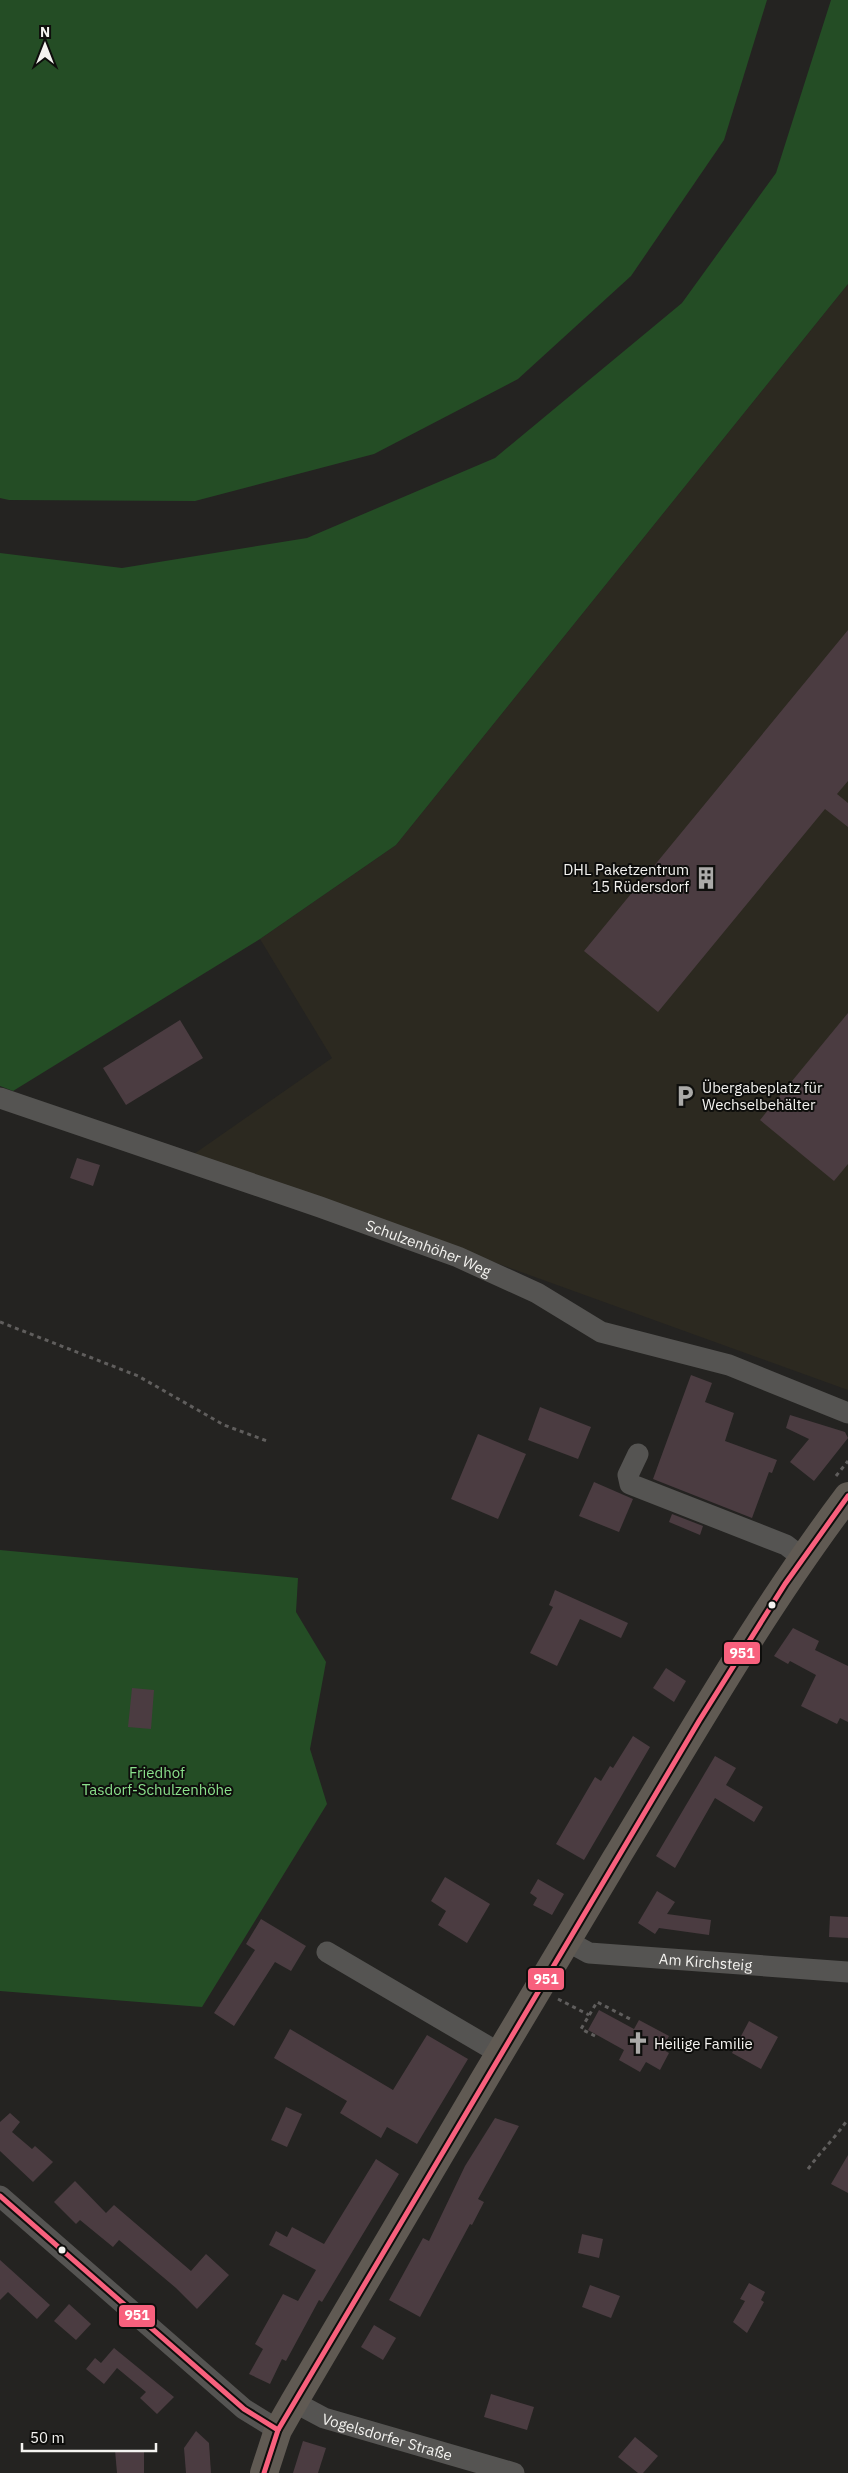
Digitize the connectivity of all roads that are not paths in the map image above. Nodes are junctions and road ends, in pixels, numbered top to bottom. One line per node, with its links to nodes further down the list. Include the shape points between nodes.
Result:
1 (1, 1102): 2 (street, Schulzenhöher Weg, via 310,1204 458,1257 537,1293 602,1332 729,1365)
2 (848, 1413)
3 (638, 1454): 5 (street, via 628,1475 630,1484 786,1545)
4 (848, 1496): 5 (main road)
5 (803, 1558): 6 (main road, via 723,1679)
6 (567, 1941): 8 (street, Am Kirchsteig, via 589,1953); 9 (main road)
7 (327, 1952): 9 (street)
8 (848, 1972)
9 (499, 2053): 11 (main road)
10 (0, 2196): 12 (street, via 244,2409)
11 (294, 2402): 12 (main road); 14 (street, Vogelsdorfer Straße, via 324,2418)
12 (278, 2430): 13 (main road)
13 (264, 2473)
14 (514, 2473)

